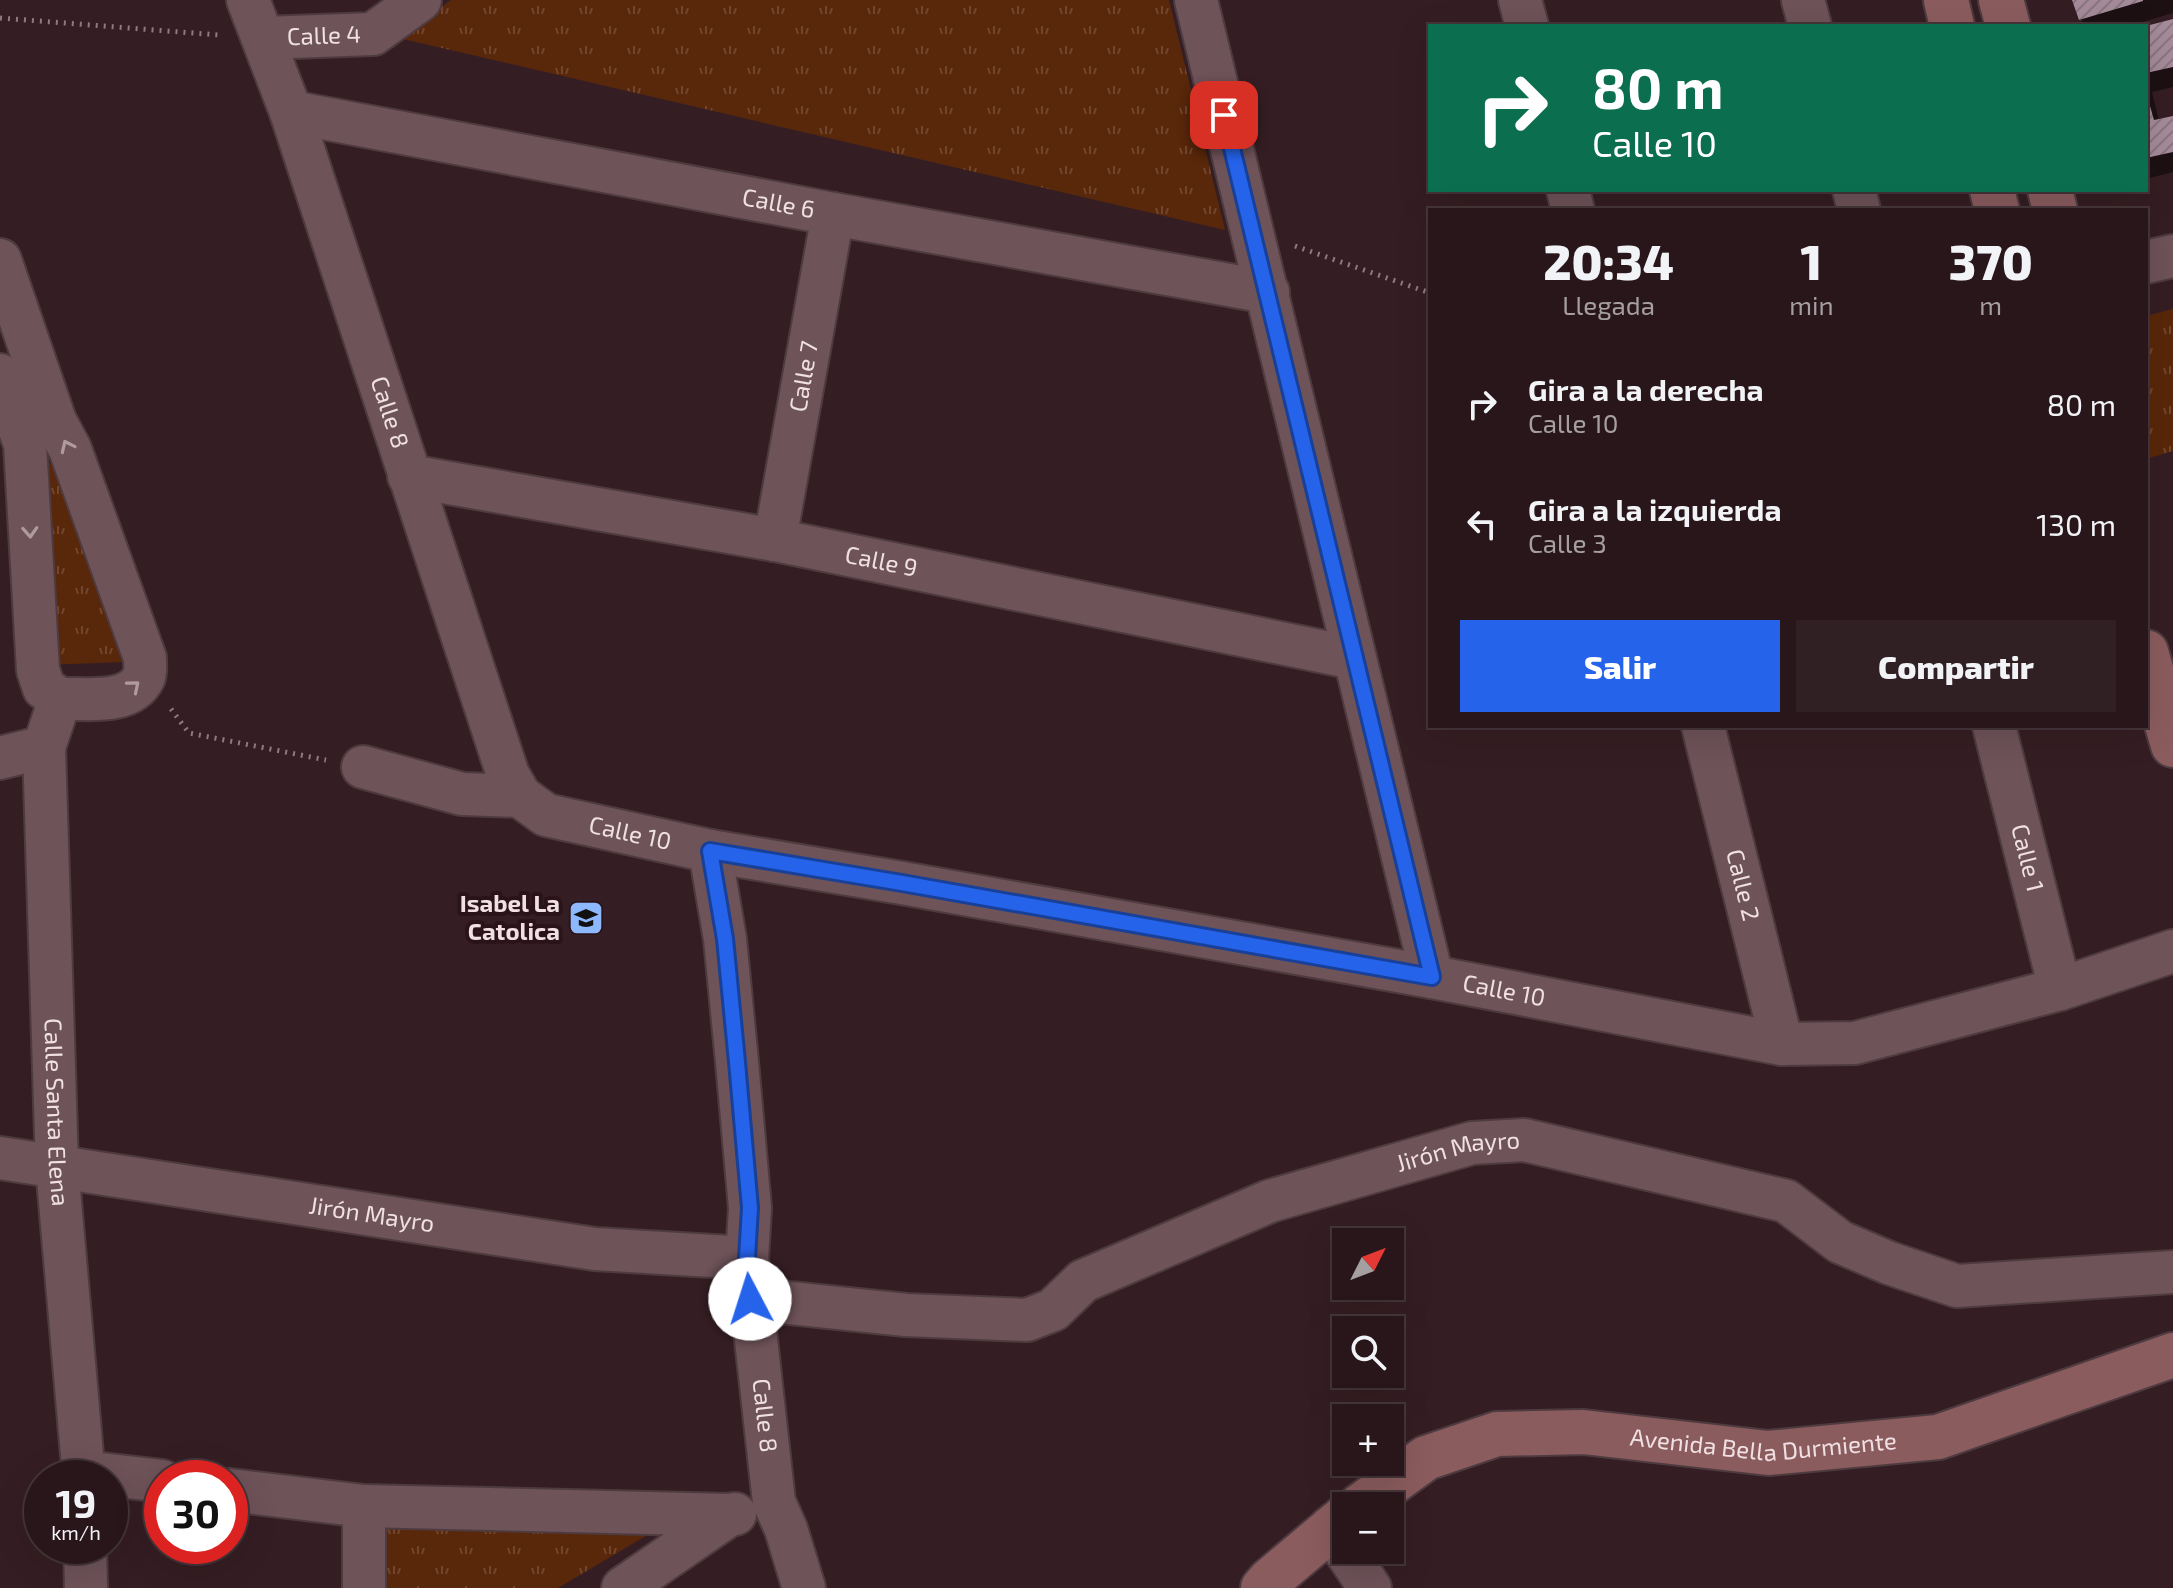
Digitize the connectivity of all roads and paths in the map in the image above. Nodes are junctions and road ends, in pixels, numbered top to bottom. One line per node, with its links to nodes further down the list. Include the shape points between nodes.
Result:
1 (248, 0): 13 (street, Calle 8)
2 (420, 0): 13 (street, Calle 4, via 373,34)
3 (1196, 0): 16 (street)
4 (1520, 0): 9 (street)
5 (1803, 0): 10 (street)
6 (1946, 0): 11 (street)
7 (2001, 0): 12 (street)
8 (0, 18): 13 (path)
9 (1526, 24)
10 (1809, 24)
11 (1952, 24)
12 (2007, 24)
13 (264, 38): 14 (street, Calle 8)
14 (291, 112): 15 (street, Calle 6); 23 (street, Calle 8)
15 (833, 214): 20 (street, Calle 6); 24 (street, Calle 7)
16 (1253, 231): 20 (street); 21 (path)
17 (2173, 256): 19 (street)
18 (0, 260): 27 (street, one-way to 18, via 145,658)
19 (2148, 262)
20 (1268, 292): 25 (street)
21 (1428, 292)
22 (0, 375): 28 (street, one-way to 28, via 25,444 38,670 44,688)
23 (409, 476): 24 (street, Calle 9); 35 (street, Calle 8, via 508,775)
24 (775, 540): 25 (street, Calle 9)
25 (1354, 658): 38 (street)
26 (2148, 659): 31 (street)
27 (145, 675): 28 (street, one-way to 27, via 118,697 135,690); 34 (path, via 189,733)
28 (60, 699): 32 (street)
29 (1703, 728): 40 (street, Calle 2)
30 (1995, 728): 39 (street, Calle 1)
31 (2173, 745)
32 (44, 747): 33 (street); 42 (street, Calle Santa Elena)
33 (0, 758)
34 (363, 767): 35 (street, Calle 10, via 462,794)
35 (533, 805): 36 (street, Calle 10)
36 (710, 851): 38 (street, Calle 10); 44 (street, Calle 8, via 725,939 750,1208)
37 (2173, 951): 39 (street, Calle 10)
38 (1432, 977): 40 (street, Calle 10)
39 (2060, 989): 40 (street, Calle 10, via 1855,1043)
40 (1782, 1044)
41 (0, 1158): 42 (street, Jirón Mayro)
42 (57, 1167): 44 (street, Jirón Mayro, via 595,1249); 46 (street, Calle Santa Elena)
43 (2173, 1272): 44 (street, Jirón Mayro, via 1957,1286 1840,1242 1786,1201 1524,1140 1472,1143 1270,1201 1083,1281 1053,1310 1027,1320 906,1315)
44 (748, 1278): 49 (street, Calle 8)
45 (2173, 1355): 48 (street, Avenida Bella Durmiente, via 1938,1437 1768,1453 1583,1432 1497,1434 1426,1458)
46 (83, 1460)
47 (248, 1492): 50 (street)
48 (1379, 1492)
49 (774, 1502): 51 (street); 58 (street, Calle 8)
50 (364, 1506): 51 (street); 56 (street)
51 (729, 1515): 57 (street)
52 (1332, 1528): 59 (street, Avenida Bella Durmiente)
53 (85, 1564): 55 (street)
54 (1362, 1564): 60 (street)
55 (86, 1588)
56 (364, 1588)
57 (623, 1588)
58 (804, 1588)
59 (1263, 1588)
60 (1370, 1588)

